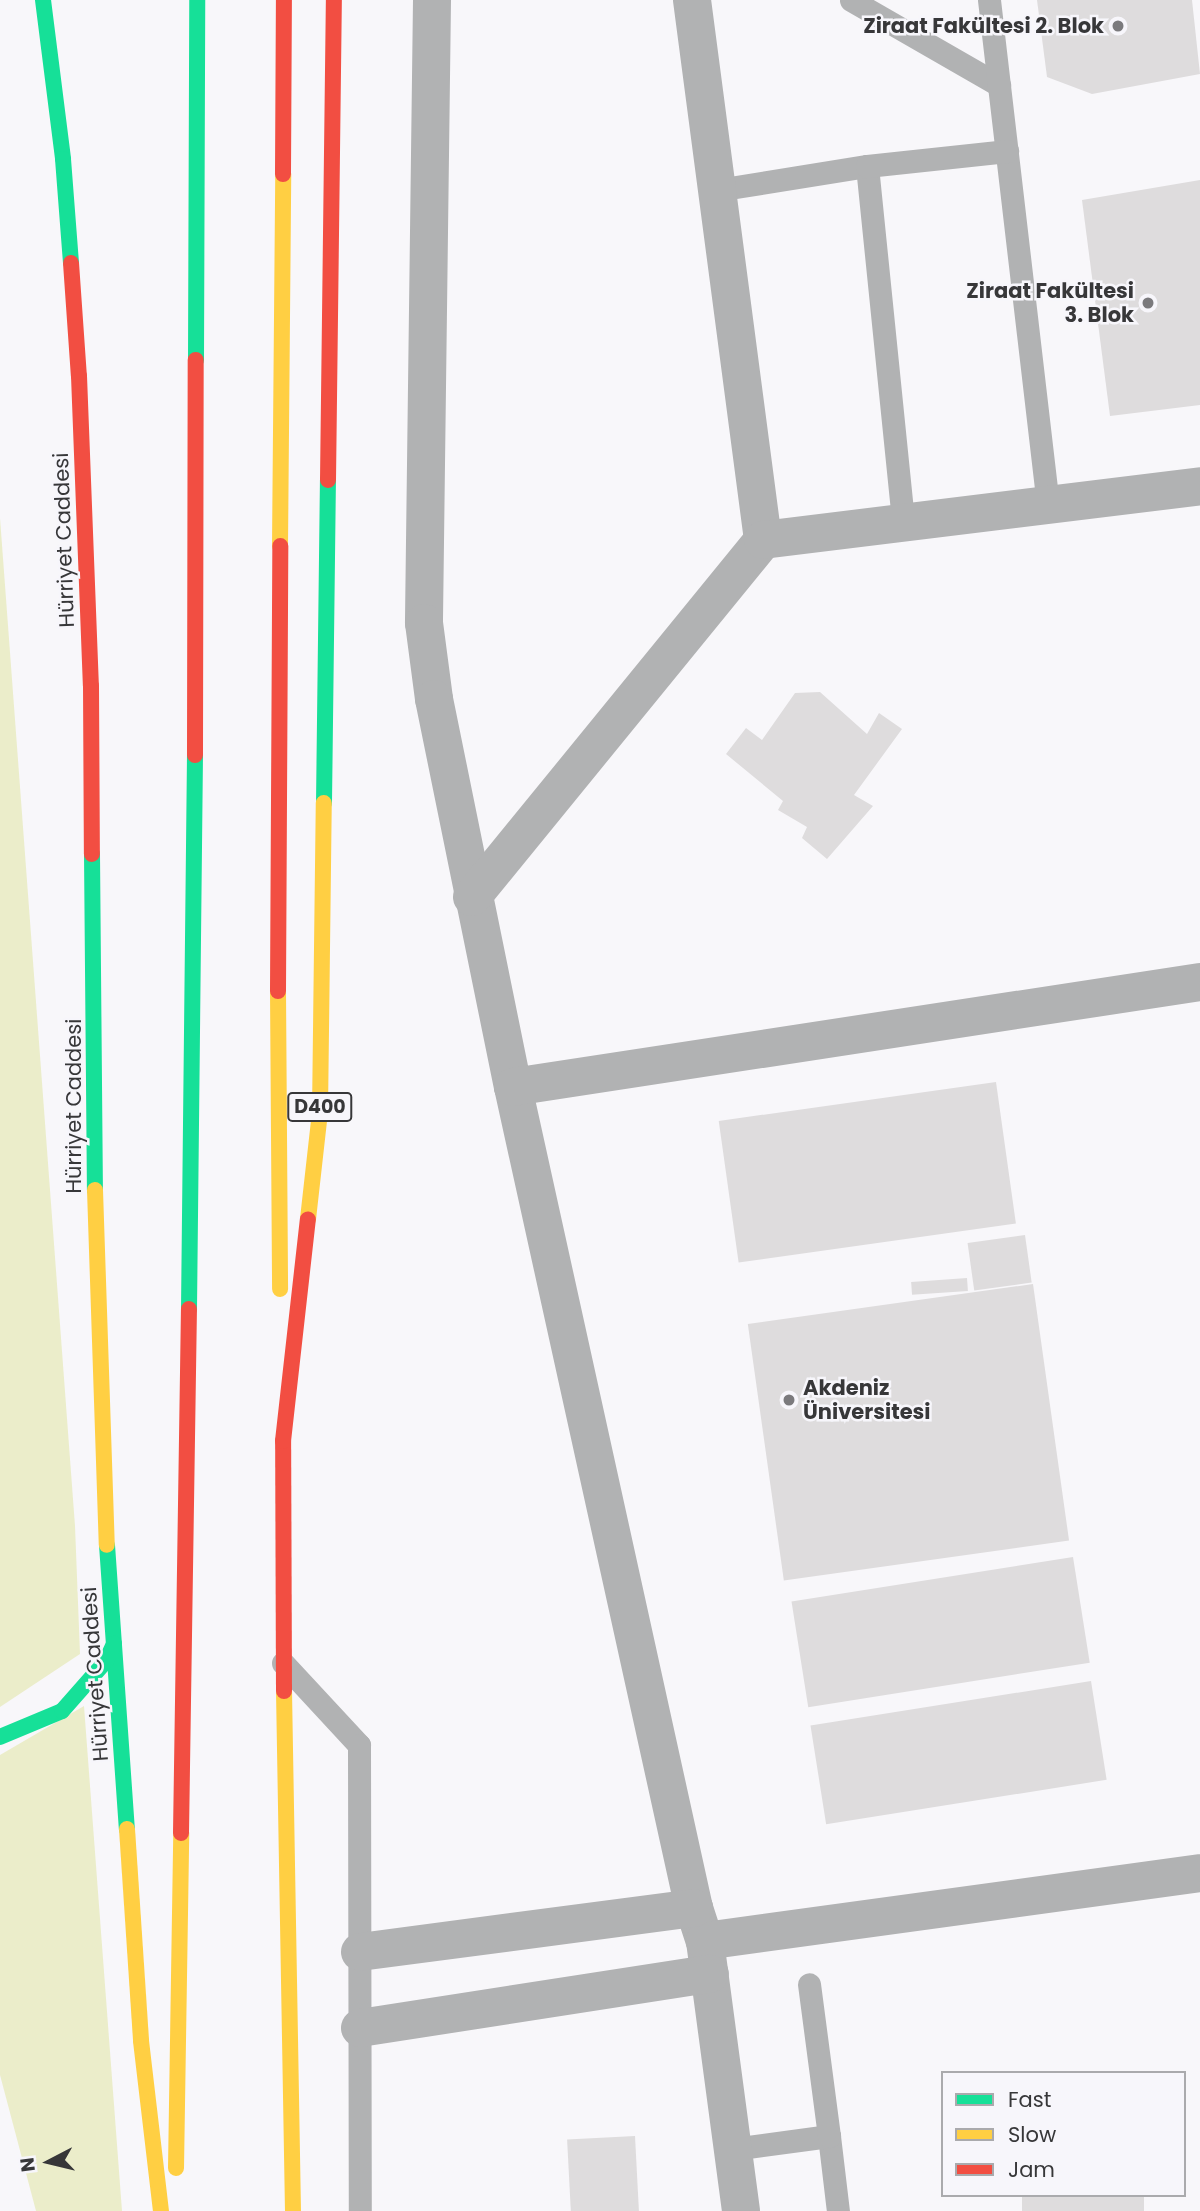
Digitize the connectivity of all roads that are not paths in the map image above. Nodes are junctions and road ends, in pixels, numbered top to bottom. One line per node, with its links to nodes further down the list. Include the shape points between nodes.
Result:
1 (43, 0): 21 (highway, Hürriyet Caddesi, via 63,159 79,376 90,686 95,1206 103,1481)
2 (197, 0): 31 (highway, via 195,914)
3 (284, 0): 20 (highway, via 277,921)
4 (334, 0): 20 (highway, D400, via 320,1112)
5 (432, 0): 17 (street, via 424,623 433,699)
6 (692, 0): 12 (street)
7 (851, 0): 9 (lane)
8 (989, 0): 9 (lane)
9 (999, 85): 10 (lane)
10 (1007, 151): 11 (lane); 14 (lane)
11 (867, 166): 12 (lane); 15 (lane)
12 (717, 190): 16 (street)
13 (1200, 486): 14 (street)
14 (1048, 505): 15 (street)
15 (903, 523): 16 (street)
16 (763, 540): 17 (street)
17 (472, 897): 19 (street)
18 (1200, 982): 19 (street)
19 (513, 1087): 25 (street)
20 (283, 1441): 22 (highway, D400)
21 (114, 1644): 23 (highway, via 106,1661 62,1711); 32 (highway, Hürriyet Caddesi, via 141,2041)
22 (283, 1662): 26 (lane, via 359,1745); 33 (highway, D400)
23 (0, 1737)
24 (1200, 1873): 25 (street)
25 (703, 1941): 26 (street); 28 (street); 30 (street)
26 (360, 1952): 28 (lane)
27 (809, 1984): 29 (lane)
28 (360, 2028): 34 (lane)
29 (829, 2136): 30 (lane); 36 (lane)
30 (733, 2150): 35 (street)
31 (176, 2197)
32 (161, 2211)
33 (293, 2211)
34 (360, 2211)
35 (741, 2211)
36 (838, 2211)

